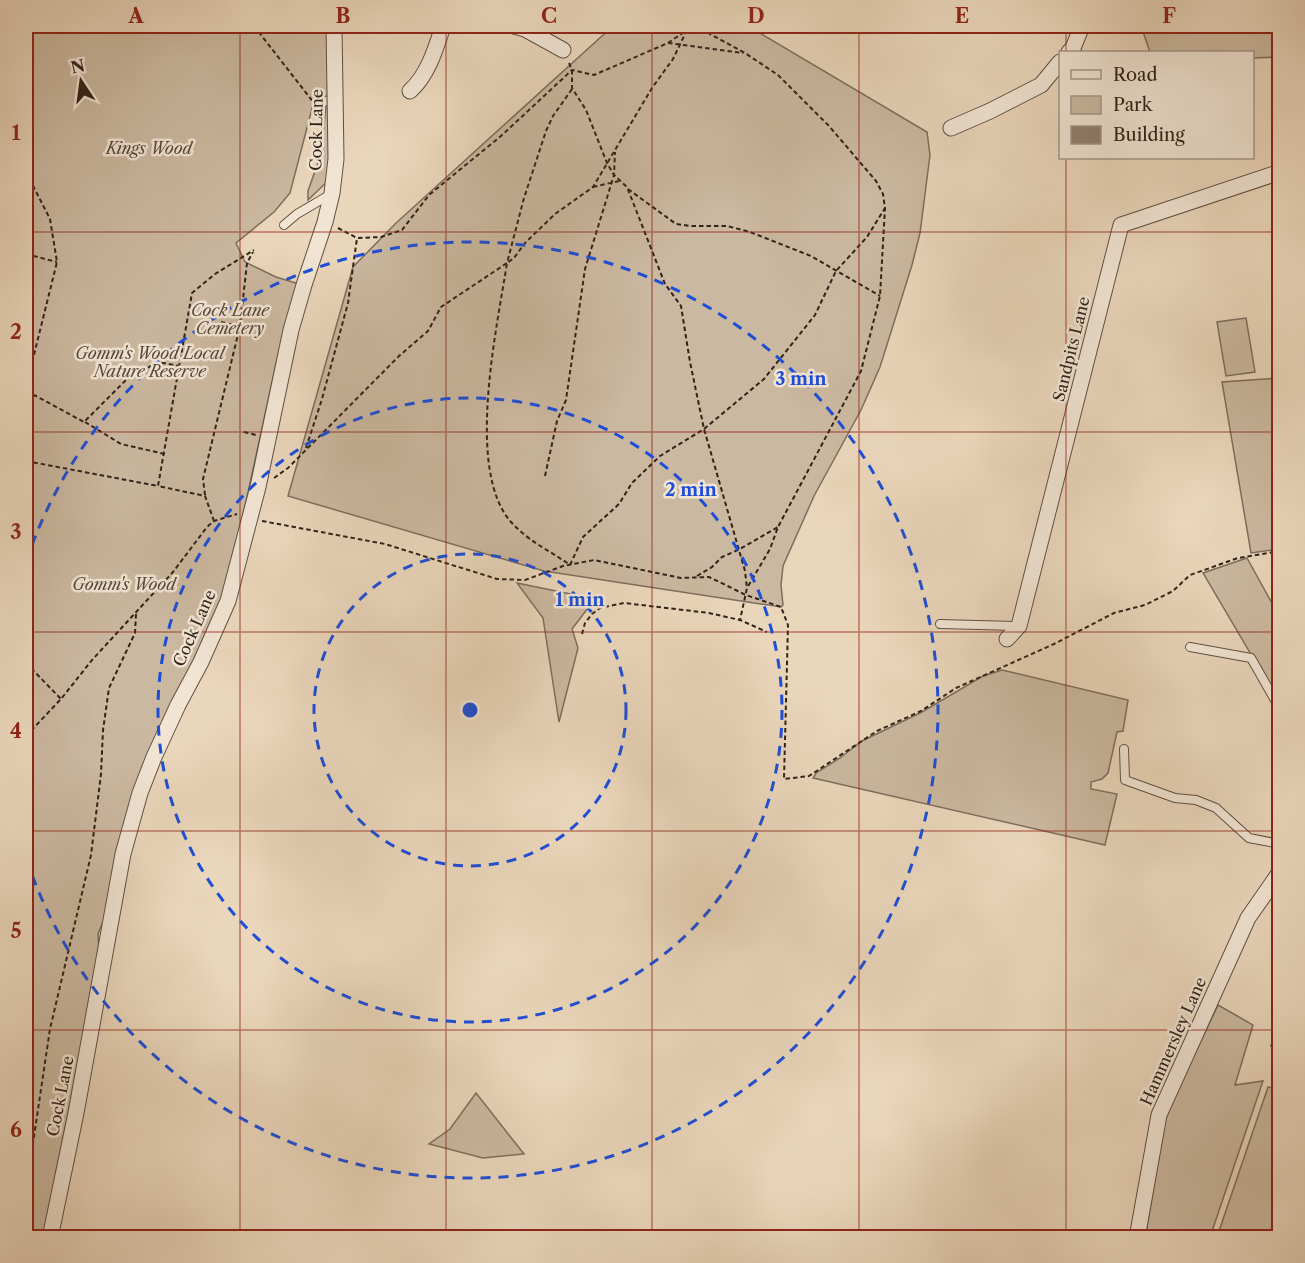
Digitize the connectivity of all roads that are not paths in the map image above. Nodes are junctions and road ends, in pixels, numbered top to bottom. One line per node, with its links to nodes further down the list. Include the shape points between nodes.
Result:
1 (333, 26): 11 (street, Cock Lane, via 336,159)
2 (442, 26): 8 (street, via 436,49)
3 (1082, 26): 6 (street)
4 (521, 27): 5 (street)
5 (563, 50)
6 (1070, 51)
7 (1059, 63): 9 (street, via 1041,85)
8 (410, 91)
9 (951, 128)
10 (1280, 172): 14 (street, Sandpits Lane, via 1121,225)
11 (332, 193): 12 (lane); 21 (street, Cock Lane, via 291,330 258,487 228,601 140,793 116,890)
12 (284, 225)
13 (940, 624): 14 (lane)
14 (1018, 627): 15 (street)
15 (1006, 639)
16 (1190, 647): 17 (lane, via 1251,658)
17 (1280, 709)
18 (1124, 749): 19 (lane, via 1125,780 1216,808 1249,838)
19 (1280, 844)
20 (1280, 872): 22 (street, Hammersley Lane, via 1248,918 1159,1115)
21 (50, 1238)
22 (1137, 1238)

